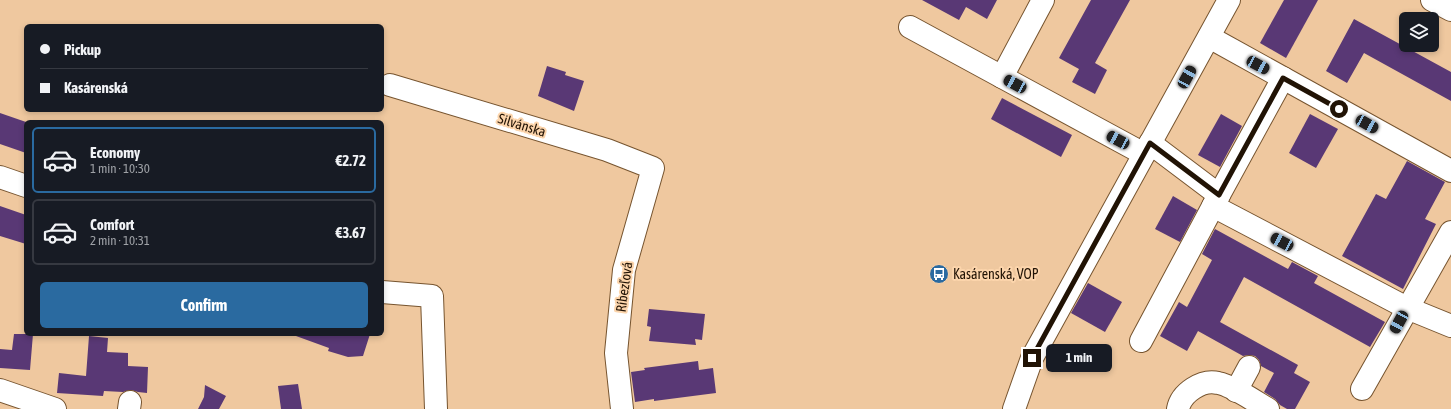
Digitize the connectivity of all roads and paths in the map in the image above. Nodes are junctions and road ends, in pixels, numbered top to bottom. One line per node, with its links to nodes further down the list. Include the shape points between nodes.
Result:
1 (1043, 0): 7 (street)
2 (1229, 0): 6 (street)
3 (1432, 0): 4 (street)
4 (1451, 10)
5 (910, 27): 7 (street)
6 (1209, 38): 8 (street); 10 (street)
7 (1002, 77): 10 (street)
8 (1283, 78): 12 (street); 15 (street)
9 (390, 85): 11 (street, Silvánska, via 607,150)
10 (1147, 149): 15 (street); 28 (street, via 1032,358)
11 (653, 168): 27 (street, Ríbezľová, via 624,270 616,354)
12 (1451, 171)
13 (0, 177): 14 (street)
14 (24, 185)
15 (1216, 200): 18 (street); 20 (street)
16 (1451, 232): 18 (street)
17 (384, 292): 26 (street, via 432,296)
18 (1407, 308): 19 (street); 22 (street)
19 (1451, 326)
20 (1141, 341)
21 (1249, 366): 24 (street)
22 (1362, 389)
23 (0, 390): 25 (street)
24 (1236, 391): 29 (street, via 1218,382 1202,384 1188,391); 30 (street)
25 (55, 409)
26 (436, 409)
27 (622, 409)
28 (1014, 409)
29 (1178, 409)
30 (1268, 409)

